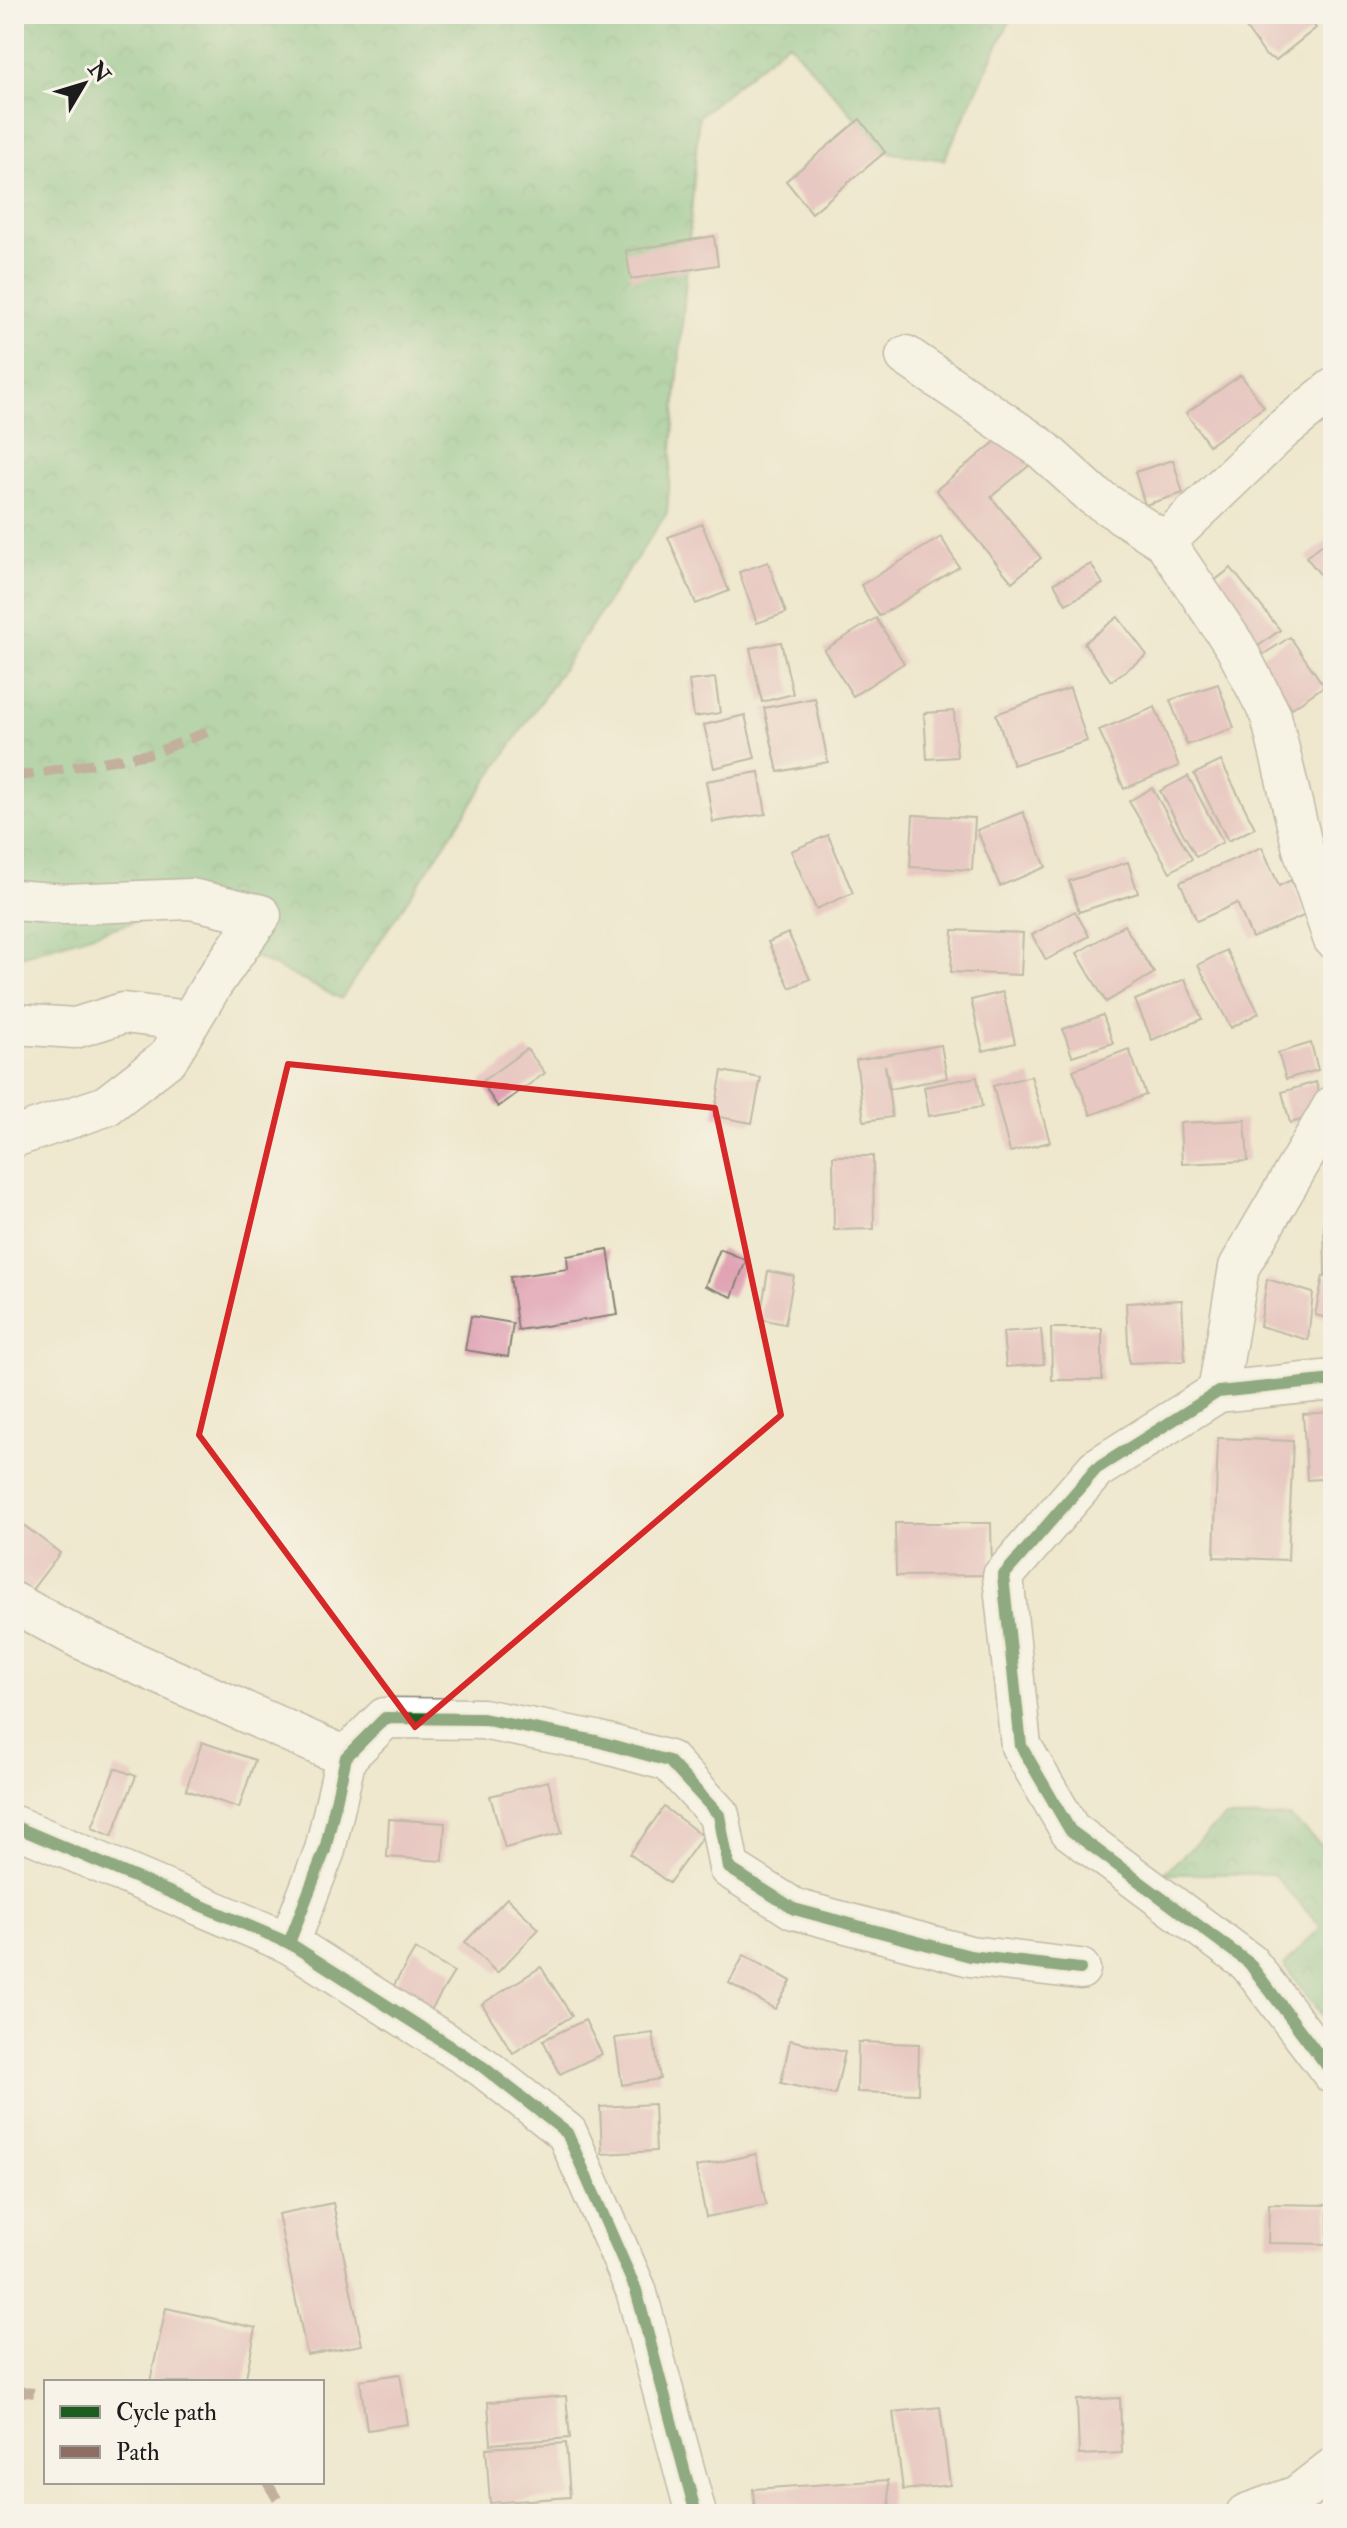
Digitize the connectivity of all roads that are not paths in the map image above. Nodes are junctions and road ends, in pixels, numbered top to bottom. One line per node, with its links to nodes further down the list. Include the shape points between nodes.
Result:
1 (906, 356): 3 (street, via 1041,448 1094,496)
2 (1333, 389): 3 (street)
3 (1165, 542): 5 (street, via 1235,646 1271,716 1303,849)
4 (14, 900): 6 (street, via 65,904 191,899 261,915)
5 (1333, 938)
6 (190, 1021): 7 (street, via 123,1013 75,1028); 9 (street, via 168,1058 106,1106)
7 (14, 1024)
8 (1333, 1106): 11 (street, via 1239,1267)
9 (14, 1137)
10 (1333, 1380): 11 (street)
11 (1218, 1392): 17 (street, via 1096,1469 1003,1576 1021,1746 1070,1830 1249,1963)
12 (14, 1603): 13 (street, via 79,1638)
13 (346, 1757): 15 (street, via 325,1850); 16 (street, via 385,1718 482,1719 669,1761 719,1815 729,1868 794,1909 970,1956)
14 (14, 1826): 15 (street)
15 (289, 1943): 19 (street, via 483,2067 567,2133 636,2290)
16 (1080, 1969)
17 (1333, 2074)
18 (1333, 2468): 20 (street, via 1297,2496)
19 (696, 2514)
20 (1246, 2514)

